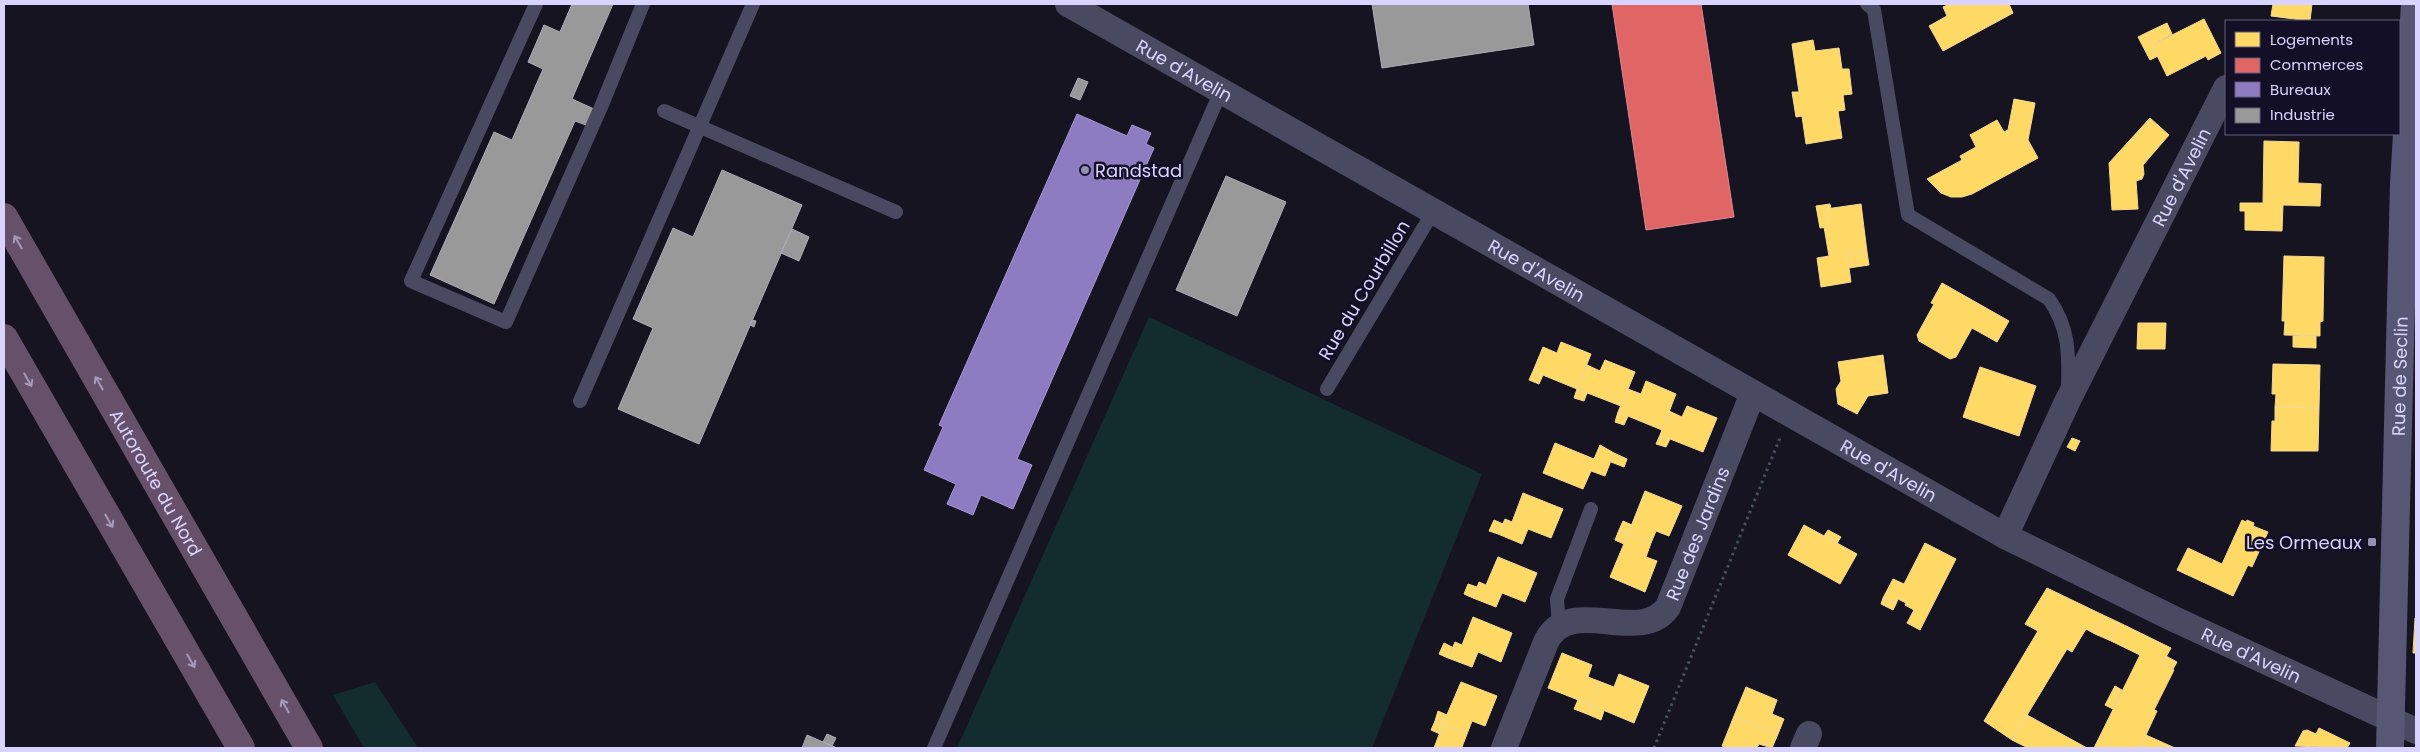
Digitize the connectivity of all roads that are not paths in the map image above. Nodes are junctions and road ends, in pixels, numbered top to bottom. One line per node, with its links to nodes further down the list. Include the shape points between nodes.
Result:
1 (536, 4): 2 (lane, via 411,281 506,322)
2 (643, 4)
3 (753, 4): 11 (lane)
4 (1068, 4): 8 (street, Rue d'Avelin)
5 (1867, 4): 18 (lane, via 1874,10 1908,215 2049,299 2061,317 2069,354)
6 (2415, 4): 10 (main road, Rue de Seclin)
7 (2225, 90): 18 (street, Rue d'Avelin)
8 (1221, 91): 13 (street, Rue d'Avelin); 27 (lane)
9 (664, 111): 11 (lane)
10 (2412, 114): 23 (main road, Rue de Seclin)
11 (700, 127): 12 (lane); 19 (lane)
12 (896, 212)
13 (1433, 212): 16 (lane, Rue du Courbillon); 17 (street, Rue d'Avelin)
14 (4, 218): 26 (highway, Autoroute du Nord, one-way to 14)
15 (4, 338): 25 (highway, one-way to 25)
16 (1327, 389)
17 (1753, 393): 21 (street, Rue d'Avelin); 22 (street, Rue des Jardins, via 1664,614 1645,623 1578,621)
18 (2068, 400): 21 (street, Rue d'Avelin)
19 (580, 401)
20 (1591, 509): 22 (lane, via 1557,599)
21 (2005, 536): 23 (street, Rue d'Avelin)
22 (1560, 626): 28 (street, via 1546,642)
23 (2391, 720): 24 (street, Rue d'Avelin); 29 (main road, Rue de Seclin)
24 (2416, 731)
25 (241, 748)
26 (309, 748)
27 (934, 748)
28 (1504, 748)
29 (2390, 748)

